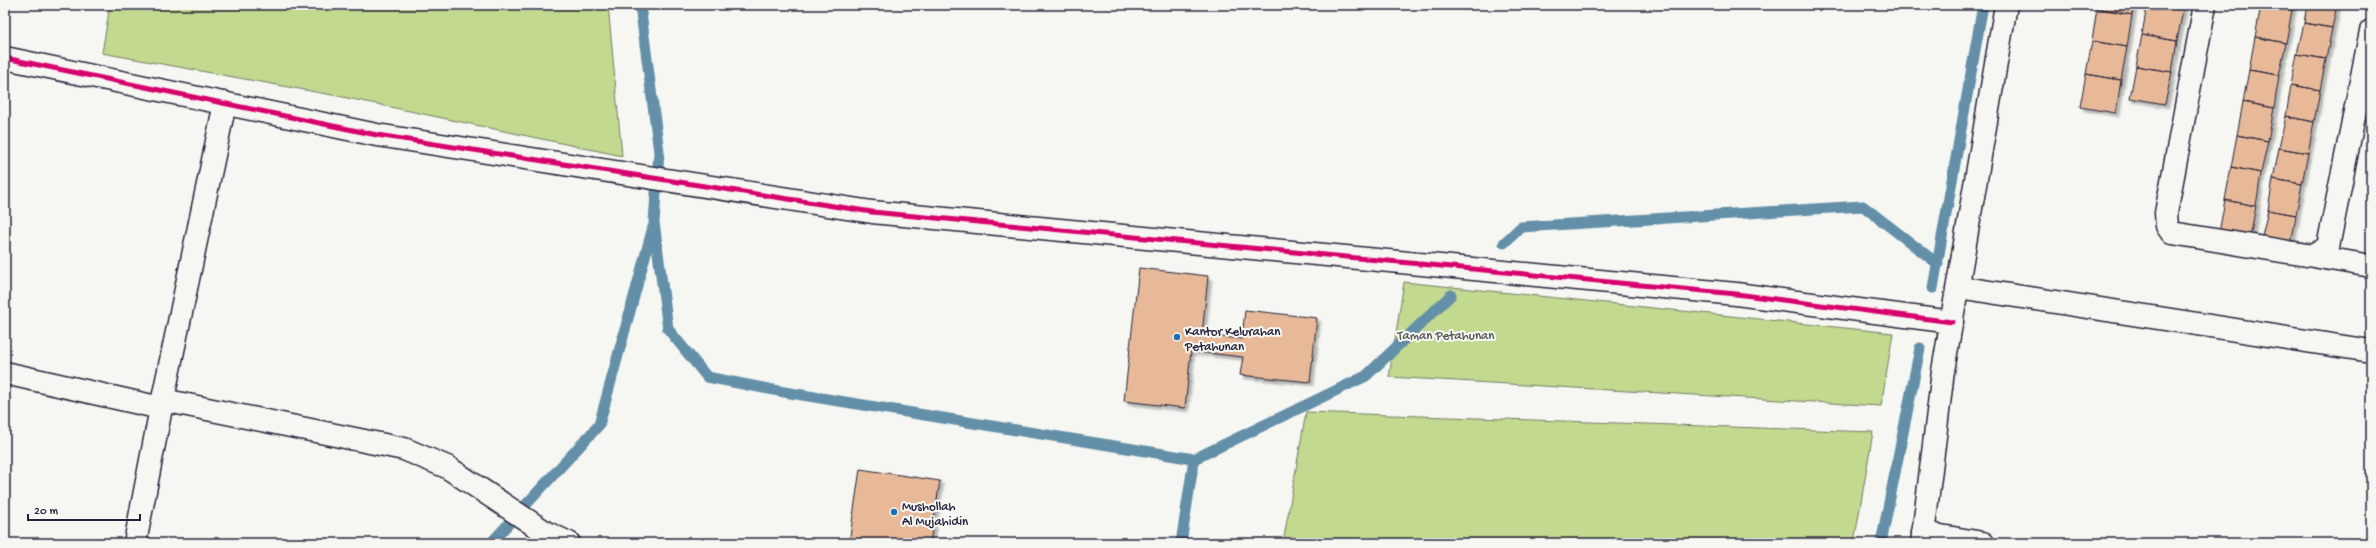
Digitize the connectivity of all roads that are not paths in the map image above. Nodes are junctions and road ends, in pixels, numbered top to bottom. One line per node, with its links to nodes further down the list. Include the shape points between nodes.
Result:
1 (2006, 5): 8 (street)
2 (2205, 5): 6 (street, via 2166,213 2167,226 2172,233)
3 (2371, 31): 6 (street, via 2328,247)
4 (5, 58): 5 (street)
5 (226, 103): 9 (street, via 377,135 872,212 1736,294); 12 (street)
6 (2313, 256): 7 (street)
7 (2371, 266)
8 (1958, 287): 9 (street); 10 (street)
9 (1952, 322): 13 (street, via 1943,371)
10 (2371, 351)
11 (5, 373): 12 (street)
12 (162, 404): 14 (street); 15 (street, via 404,449 447,467 533,524)
13 (1922, 538): 16 (street)
14 (135, 543)
15 (569, 543)
16 (1983, 543)

